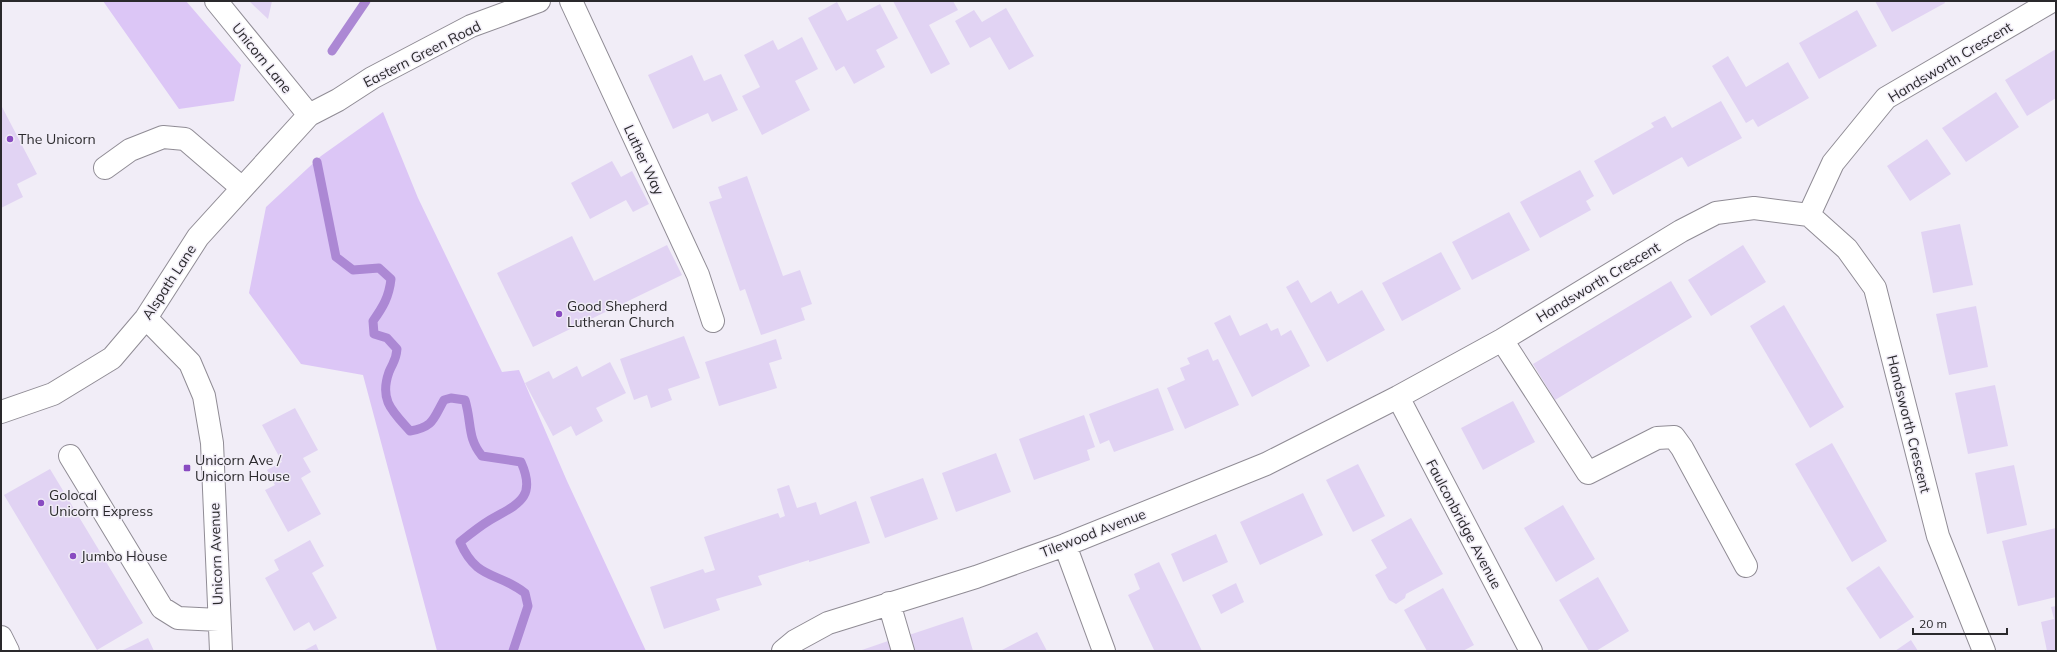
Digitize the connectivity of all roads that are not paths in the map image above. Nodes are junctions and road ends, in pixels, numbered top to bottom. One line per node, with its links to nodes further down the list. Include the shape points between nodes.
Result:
1 (216, 1): 5 (street, Unicorn Lane)
2 (539, 1): 5 (street, Eastern Green Road, via 471,26 372,78)
3 (571, 1): 10 (street, Luther Way, via 698,275)
4 (2052, 1): 8 (street, Handsworth Crescent, via 1886,98 1832,163)
5 (309, 115): 7 (street, Alspath Lane)
6 (105, 168): 7 (street, via 130,150 163,137 185,139)
7 (242, 188): 9 (street, Alspath Lane, via 198,237)
8 (1809, 215): 11 (street, Handsworth Crescent, via 1754,208 1716,213 1681,231); 26 (street, Handsworth Crescent, via 1848,249 1875,288 1938,536)
9 (146, 318): 13 (street, Alspath Lane, via 112,358 53,394); 18 (street, Unicorn Avenue, via 190,363 204,396 212,443)
10 (714, 321)
11 (1502, 340): 12 (street, Handsworth Crescent); 16 (street, via 1588,474 1657,438 1674,438 1682,448)
12 (1398, 397): 15 (street, Tilewood Avenue, via 1266,464); 25 (street, Faulconbridge Avenue)
13 (1, 412)
14 (70, 456): 18 (street, Unicorn Avenue, via 162,608 178,618)
15 (1065, 545): 17 (street, Tilewood Avenue, via 976,577); 24 (street)
16 (1746, 566)
17 (888, 603): 22 (street, Tilewood Avenue, via 828,623 795,641); 23 (street)
18 (219, 620): 21 (street, Unicorn Avenue)
19 (1, 637): 20 (street)
20 (8, 651)
21 (221, 651)
22 (783, 651)
23 (903, 651)
24 (1104, 651)
25 (1531, 651)
26 (1984, 651)

